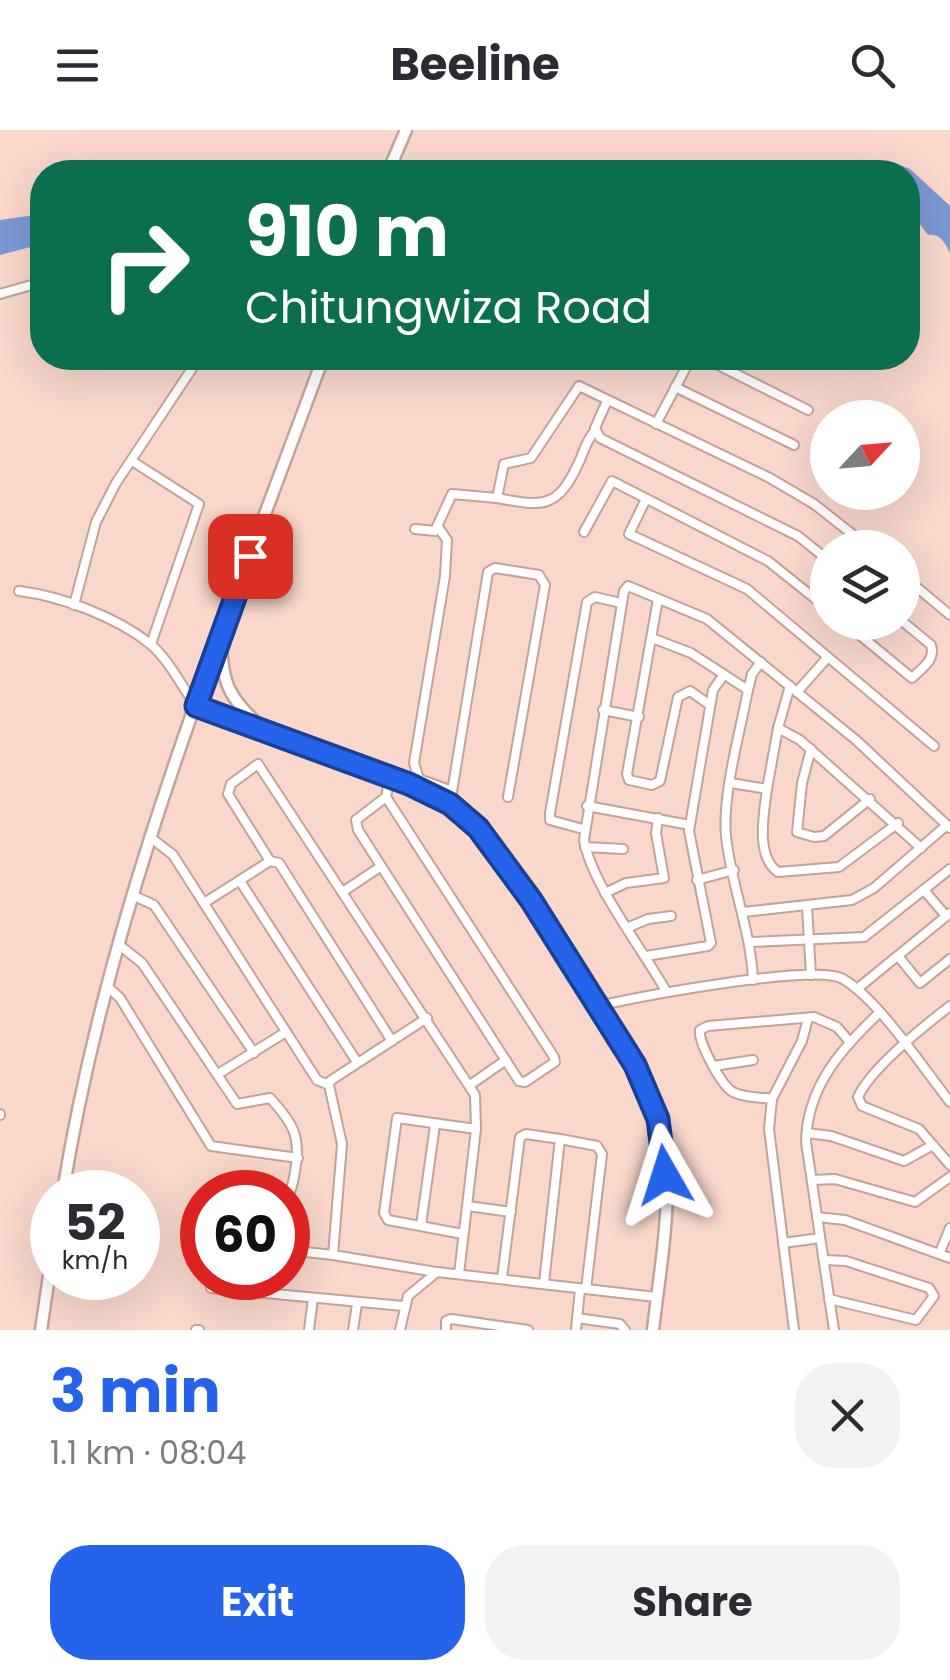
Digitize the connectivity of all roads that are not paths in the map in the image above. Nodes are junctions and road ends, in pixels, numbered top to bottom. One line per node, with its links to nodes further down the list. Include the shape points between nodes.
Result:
1 (406, 130): 2 (main road)
2 (393, 160)
3 (30, 285): 4 (street)
4 (0, 294)
5 (190, 370): 15 (street)
6 (318, 370): 30 (main road)
7 (684, 370): 9 (street)
8 (727, 370): 11 (street)
9 (675, 387): 12 (street); 14 (street)
10 (607, 401): 12 (street); 13 (street); 16 (street, via 575,388 530,458 504,464)
11 (808, 410)
12 (656, 424): 20 (street, via 772,479)
13 (594, 432): 16 (street, via 561,493 549,502); 22 (street)
14 (794, 445)
15 (132, 461): 28 (street, via 96,522); 34 (street, via 199,504)
16 (497, 498): 18 (street, via 452,494)
17 (646, 499): 21 (street, via 612,481); 25 (street, via 768,561); 35 (street, via 628,531 632,536 747,589)
18 (438, 527): 19 (street); 51 (street, via 448,553 414,763 419,779)
19 (415, 529)
20 (847, 530)
21 (584, 532)
22 (810, 546)
23 (920, 590): 29 (street)
24 (19, 592): 28 (street)
25 (810, 595)
26 (658, 599): 27 (street, via 628,586); 32 (street); 36 (street, via 707,619)
27 (622, 603): 42 (street); 61 (street, via 594,597 588,602 550,813 556,824)
28 (74, 605): 34 (street)
29 (950, 615)
30 (221, 634): 41 (main road); 45 (main road, via 230,694)
31 (920, 636): 33 (street, via 933,650 912,678)
32 (652, 638): 37 (street, via 691,653); 43 (street)
33 (866, 640)
34 (151, 644): 41 (street)
35 (828, 657): 38 (street); 46 (street)
36 (762, 662): 38 (street); 39 (street)
37 (723, 676): 39 (street); 40 (street)
38 (794, 689): 44 (street); 60 (street)
39 (748, 690): 49 (street)
40 (710, 705): 43 (street, via 690,691 678,697 662,776 652,784 627,777); 59 (street)
41 (196, 706): 45 (main road); 62 (main road)
42 (603, 710): 43 (street); 56 (street)
43 (638, 717)
44 (778, 728): 47 (street); 50 (street)
45 (265, 730): 48 (main road)
46 (934, 746)
47 (811, 749): 54 (street); 54 (street, via 798,832 824,836)
48 (390, 776): 52 (street); 55 (main road)
49 (731, 783): 50 (street); 69 (street, via 726,832)
50 (767, 789): 58 (street, via 762,826 770,865 778,872 840,867)
51 (452, 791): 53 (street, via 488,572 495,568 539,575 546,585); 55 (street)
52 (386, 797): 67 (street, via 356,820); 103 (street, via 555,1062 525,1082)
53 (508, 797)
54 (870, 799): 58 (street)
55 (450, 804): 93 (main road, via 494,846)
56 (587, 806): 57 (street); 61 (street)
57 (658, 818): 59 (street); 74 (street, via 664,878)
58 (898, 824): 65 (street)
59 (690, 825): 70 (street)
60 (948, 826): 65 (street)
61 (584, 829): 63 (street)
62 (150, 837): 75 (main road); 76 (street, via 172,856)
63 (585, 847): 64 (street); 74 (street)
64 (623, 848)
65 (922, 848): 77 (street, via 858,897)
66 (270, 861): 71 (street); 72 (street, via 228,794 230,784 258,764); 99 (street, via 278,863)
67 (380, 867): 72 (street); 103 (street)
68 (950, 869): 73 (street)
69 (734, 870): 70 (street); 78 (street)
70 (697, 880): 85 (street, via 710,944)
71 (240, 882): 76 (street); 105 (street)
72 (344, 890): 96 (street)
73 (924, 890): 79 (street); 82 (street, via 870,934)
74 (605, 893): 81 (street)
75 (132, 895): 84 (main road); 102 (street, via 154,905)
76 (204, 904): 98 (street)
77 (807, 906): 78 (street); 82 (street)
78 (743, 912): 83 (street)
79 (948, 914): 86 (street)
80 (671, 916): 81 (street)
81 (628, 927): 85 (street)
82 (809, 940): 83 (street); 88 (street)
83 (750, 942): 89 (street)
84 (118, 944): 90 (main road); 107 (street, via 142,963)
85 (646, 956): 92 (street)
86 (898, 956): 87 (street, via 920,983); 91 (street)
87 (950, 958)
88 (811, 975): 89 (street); 91 (street, via 836,976)
89 (754, 980): 92 (street)
90 (106, 986): 117 (street, via 120,998 211,1146); 119 (main road)
91 (857, 989): 95 (street)
92 (666, 991): 93 (street)
93 (598, 1006): 141 (main road, via 635,1065 662,1134)
94 (950, 1006): 101 (street)
95 (879, 1013): 100 (street); 101 (street)
96 (427, 1018): 99 (street); 109 (street)
97 (808, 1018): 100 (street, via 825,1020); 106 (street, via 704,1027 698,1036); 110 (street)
98 (286, 1032): 102 (street); 108 (street, via 316,1080)
99 (392, 1041): 105 (street)
100 (849, 1042): 114 (street, via 816,1092)
101 (905, 1046): 111 (street); 116 (street, via 872,1074 858,1100 912,1125)
102 (254, 1053): 107 (street)
103 (506, 1060): 109 (street)
104 (753, 1060): 106 (street)
105 (358, 1062): 108 (street)
106 (714, 1066): 110 (street, via 730,1090)
107 (218, 1074): 117 (street, via 239,1105 272,1099 296,1133)
108 (329, 1085): 133 (street, via 342,1144)
109 (470, 1085): 113 (street)
110 (772, 1099): 130 (street, via 768,1145)
111 (950, 1102)
112 (436, 1125): 113 (street); 126 (street); 126 (street, via 397,1118 384,1212 388,1220)
113 (476, 1129): 123 (street)
114 (806, 1133): 116 (street, via 904,1161); 122 (street)
115 (560, 1139): 124 (street, via 520,1137); 139 (street); 140 (street, via 597,1146 602,1154)
116 (933, 1145): 118 (street)
117 (298, 1158): 120 (street)
118 (950, 1166)
119 (67, 1170)
120 (296, 1170)
121 (950, 1177): 122 (street, via 915,1202 842,1181)
122 (812, 1180): 125 (street)
123 (468, 1206): 124 (street); 128 (street)
124 (511, 1212): 138 (street)
125 (817, 1218): 129 (street); 132 (street, via 844,1220)
126 (421, 1226): 128 (street)
127 (950, 1228): 132 (street)
128 (463, 1234): 137 (street)
129 (820, 1238): 130 (street); 135 (street)
130 (783, 1244): 158 (street)
131 (310, 1252): 133 (street)
132 (940, 1252): 134 (street)
133 (333, 1255): 136 (street)
134 (950, 1258)
135 (824, 1260): 143 (street); 143 (street, via 929,1288 934,1296 910,1320)
136 (436, 1272): 137 (street); 146 (street)
137 (459, 1274): 138 (street)
138 (502, 1278): 139 (street)
139 (544, 1283): 140 (street)
140 (583, 1289): 141 (street); 147 (street)
141 (656, 1297): 157 (main road)
142 (312, 1298): 145 (street); 150 (street)
143 (829, 1299): 159 (street)
144 (45, 1300): 149 (main road)
145 (357, 1304): 146 (street); 151 (street)
146 (404, 1306): 152 (street)
147 (577, 1318): 155 (street); 156 (street)
148 (489, 1327): 153 (street, via 451,1318); 154 (street)
149 (41, 1330)
150 (309, 1330)
151 (353, 1330)
152 (400, 1330)
153 (446, 1330)
154 (528, 1330)
155 (576, 1330)
156 (624, 1330)
157 (652, 1330)
158 (794, 1330)
159 (834, 1330)

